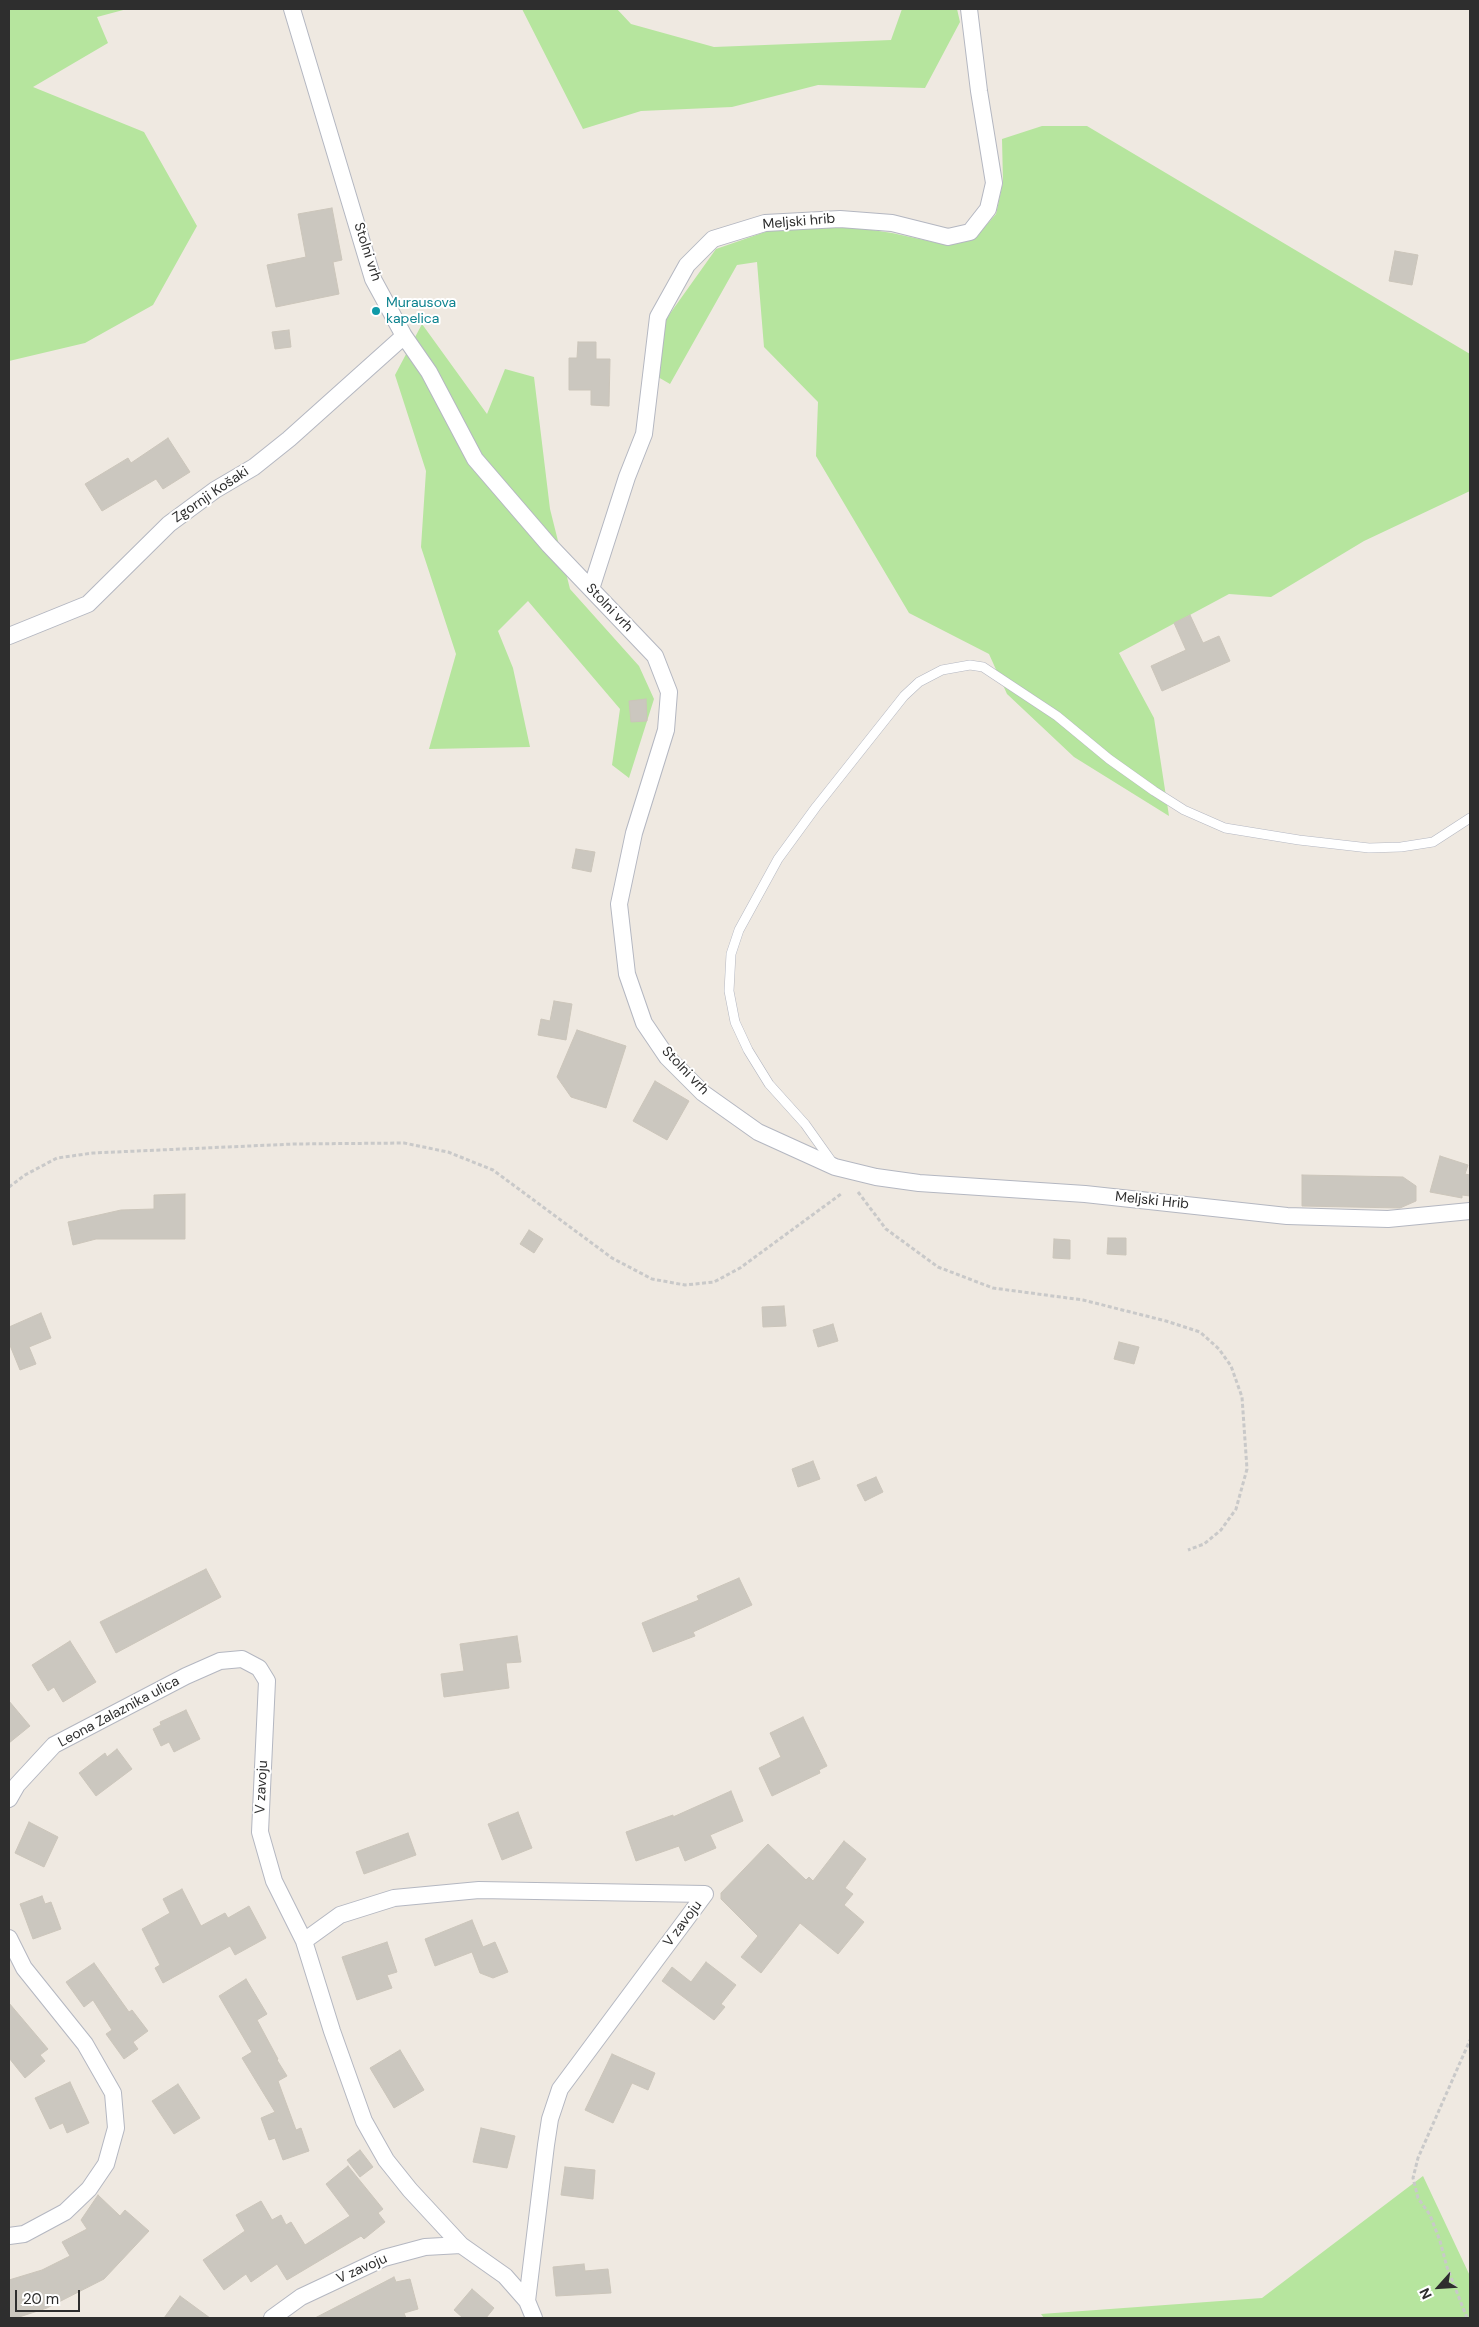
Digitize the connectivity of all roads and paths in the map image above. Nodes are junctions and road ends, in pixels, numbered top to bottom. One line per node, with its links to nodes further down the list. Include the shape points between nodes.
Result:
1 (292, 9): 3 (street, Stolni vrh, via 373,279)
2 (969, 9): 4 (street, Meljski hrib, via 994,183 988,209 970,232 948,237 892,223 840,219 765,223 713,239 687,265 658,318 644,434)
3 (404, 336): 4 (street, Stolni vrh, via 430,372 475,459); 5 (street, Zgornji Košaki, via 254,467 215,490 169,524 88,604)
4 (591, 589): 7 (street, Stolni vrh, via 654,656 669,692 666,730 634,833 619,904 626,974 644,1023 667,1058 703,1092 758,1132)
5 (9, 636)
6 (1470, 818): 7 (lane, via 1432,842 1400,847 1352,846 1225,828 1184,810 1154,791 1057,716 983,667 970,665 942,670 919,682 904,696 778,859 739,930 731,954 729,991 735,1022 748,1050 769,1084 805,1124)
7 (834, 1167): 11 (street, Meljski Hrib, via 919,1183 1085,1194 1287,1216 1388,1219)
8 (854, 1185): 12 (path, via 886,1229 938,1267 993,1288 1083,1300 1166,1321 1200,1332 1219,1349 1232,1366 1242,1397 1247,1469 1236,1509 1221,1530 1204,1544)
9 (9, 1187): 10 (path, via 57,1158 93,1153 294,1144 404,1143 448,1152 493,1170 612,1258 652,1279 685,1285 714,1282 740,1268)
10 (841, 1194)
11 (1470, 1211)
12 (1188, 1550)
13 (220, 1661): 14 (street, Leona Zalaznika ulica, via 54,1746 17,1785); 16 (street, V zavoju, via 242,1659 259,1668 267,1680 260,1832 274,1881)
14 (9, 1799)
15 (9, 1938): 18 (street, via 24,1968 85,2044 113,2093 116,2128 106,2164 89,2189 65,2212 24,2234)
16 (304, 1941): 19 (street, V zavoju, via 364,2121 392,2167); 20 (street, V zavoju, via 340,1915 401,1897 479,1890 705,1894 560,2089 550,2119)
17 (1470, 2040): 23 (path, via 1418,2158 1413,2178 1418,2198 1430,2214)
18 (9, 2236)
19 (460, 2246): 20 (street, V zavoju, via 505,2276); 21 (street, V zavoju, via 425,2247 384,2258 301,2297)
20 (526, 2301): 22 (street, V zavoju)
21 (272, 2318)
22 (534, 2318)
23 (1467, 2318)

